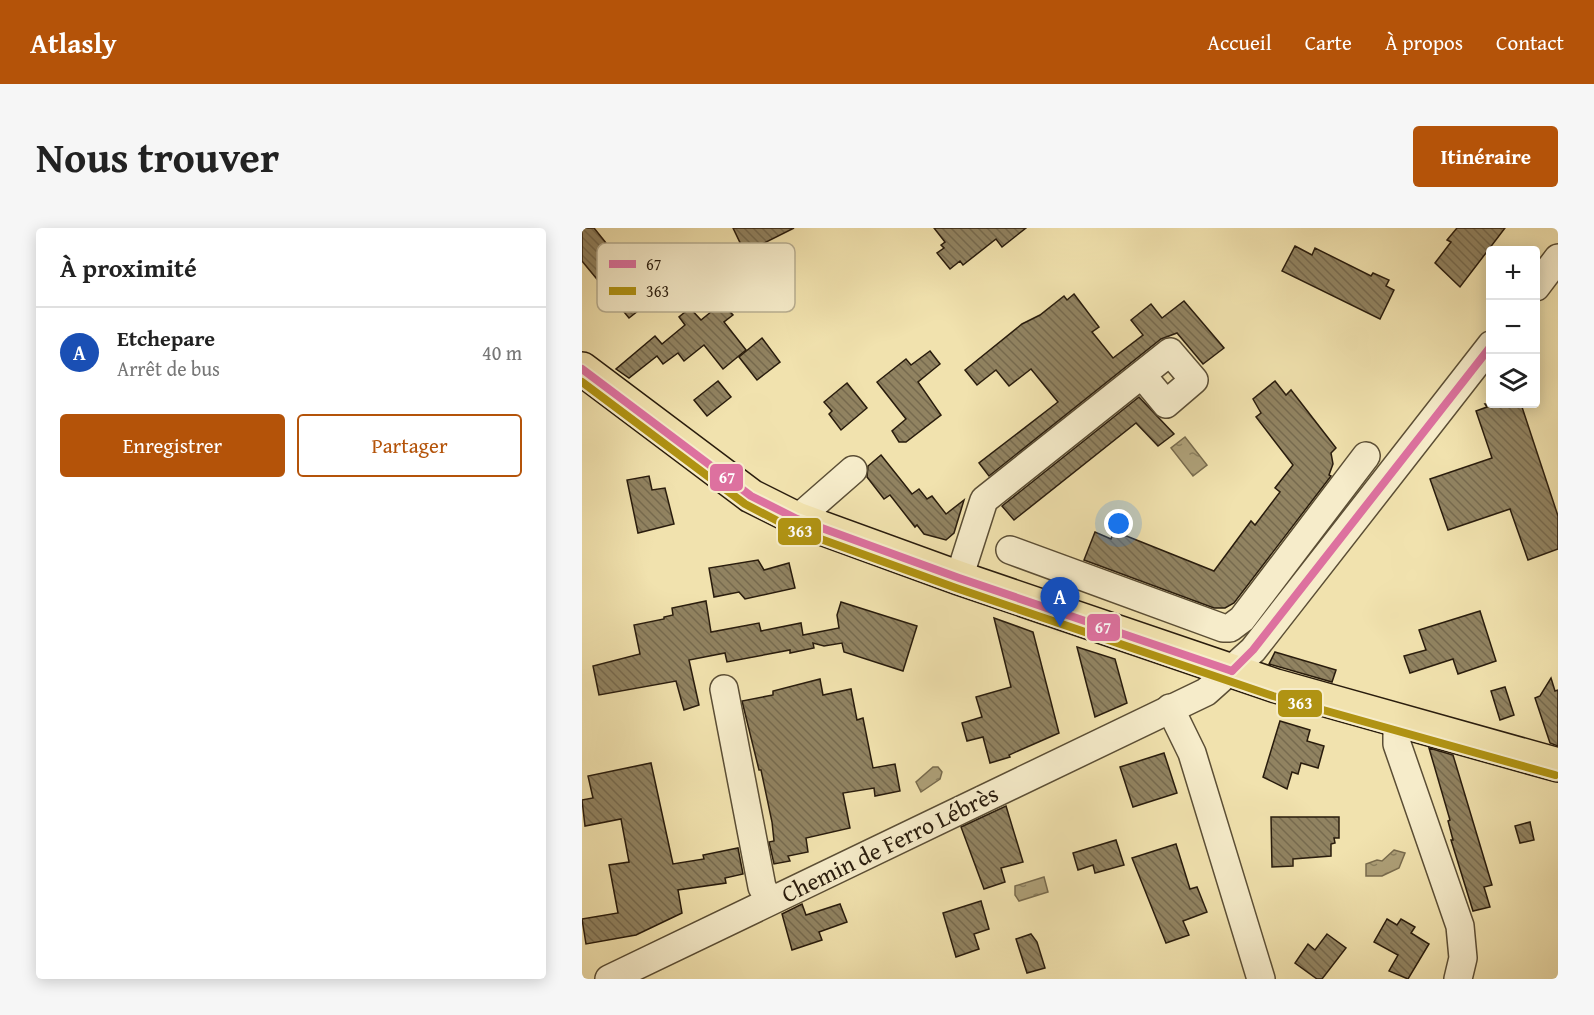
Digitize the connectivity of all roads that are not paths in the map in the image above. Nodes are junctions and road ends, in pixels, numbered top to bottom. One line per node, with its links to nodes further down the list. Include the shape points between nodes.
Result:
1 (1558, 258): 2 (street)
2 (1540, 282)
3 (1486, 351): 11 (street, Chemin de Ferro Lébrès, via 1253,650)
4 (582, 369): 8 (main road, via 752,496)
5 (1142, 375): 10 (street, via 984,500)
6 (1366, 456): 9 (street, via 1242,619 1230,628)
7 (852, 470): 8 (street)
8 (797, 519): 10 (main road)
9 (1010, 550)
10 (959, 578): 11 (main road)
11 (1232, 671): 13 (street, Chemin de Ferro Lébrès, via 1206,692); 14 (main road)
12 (724, 689): 16 (street, via 762,887)
13 (1170, 708): 16 (street, Chemin de Ferro Lébrès); 18 (street, via 1192,753)
14 (1398, 720): 15 (main road); 19 (street, via 1396,744 1460,926 1463,958)
15 (1558, 765)
16 (770, 901): 17 (street, Chemin de Ferro Lébrès)
17 (609, 979)
18 (1261, 979)
19 (1458, 979)

